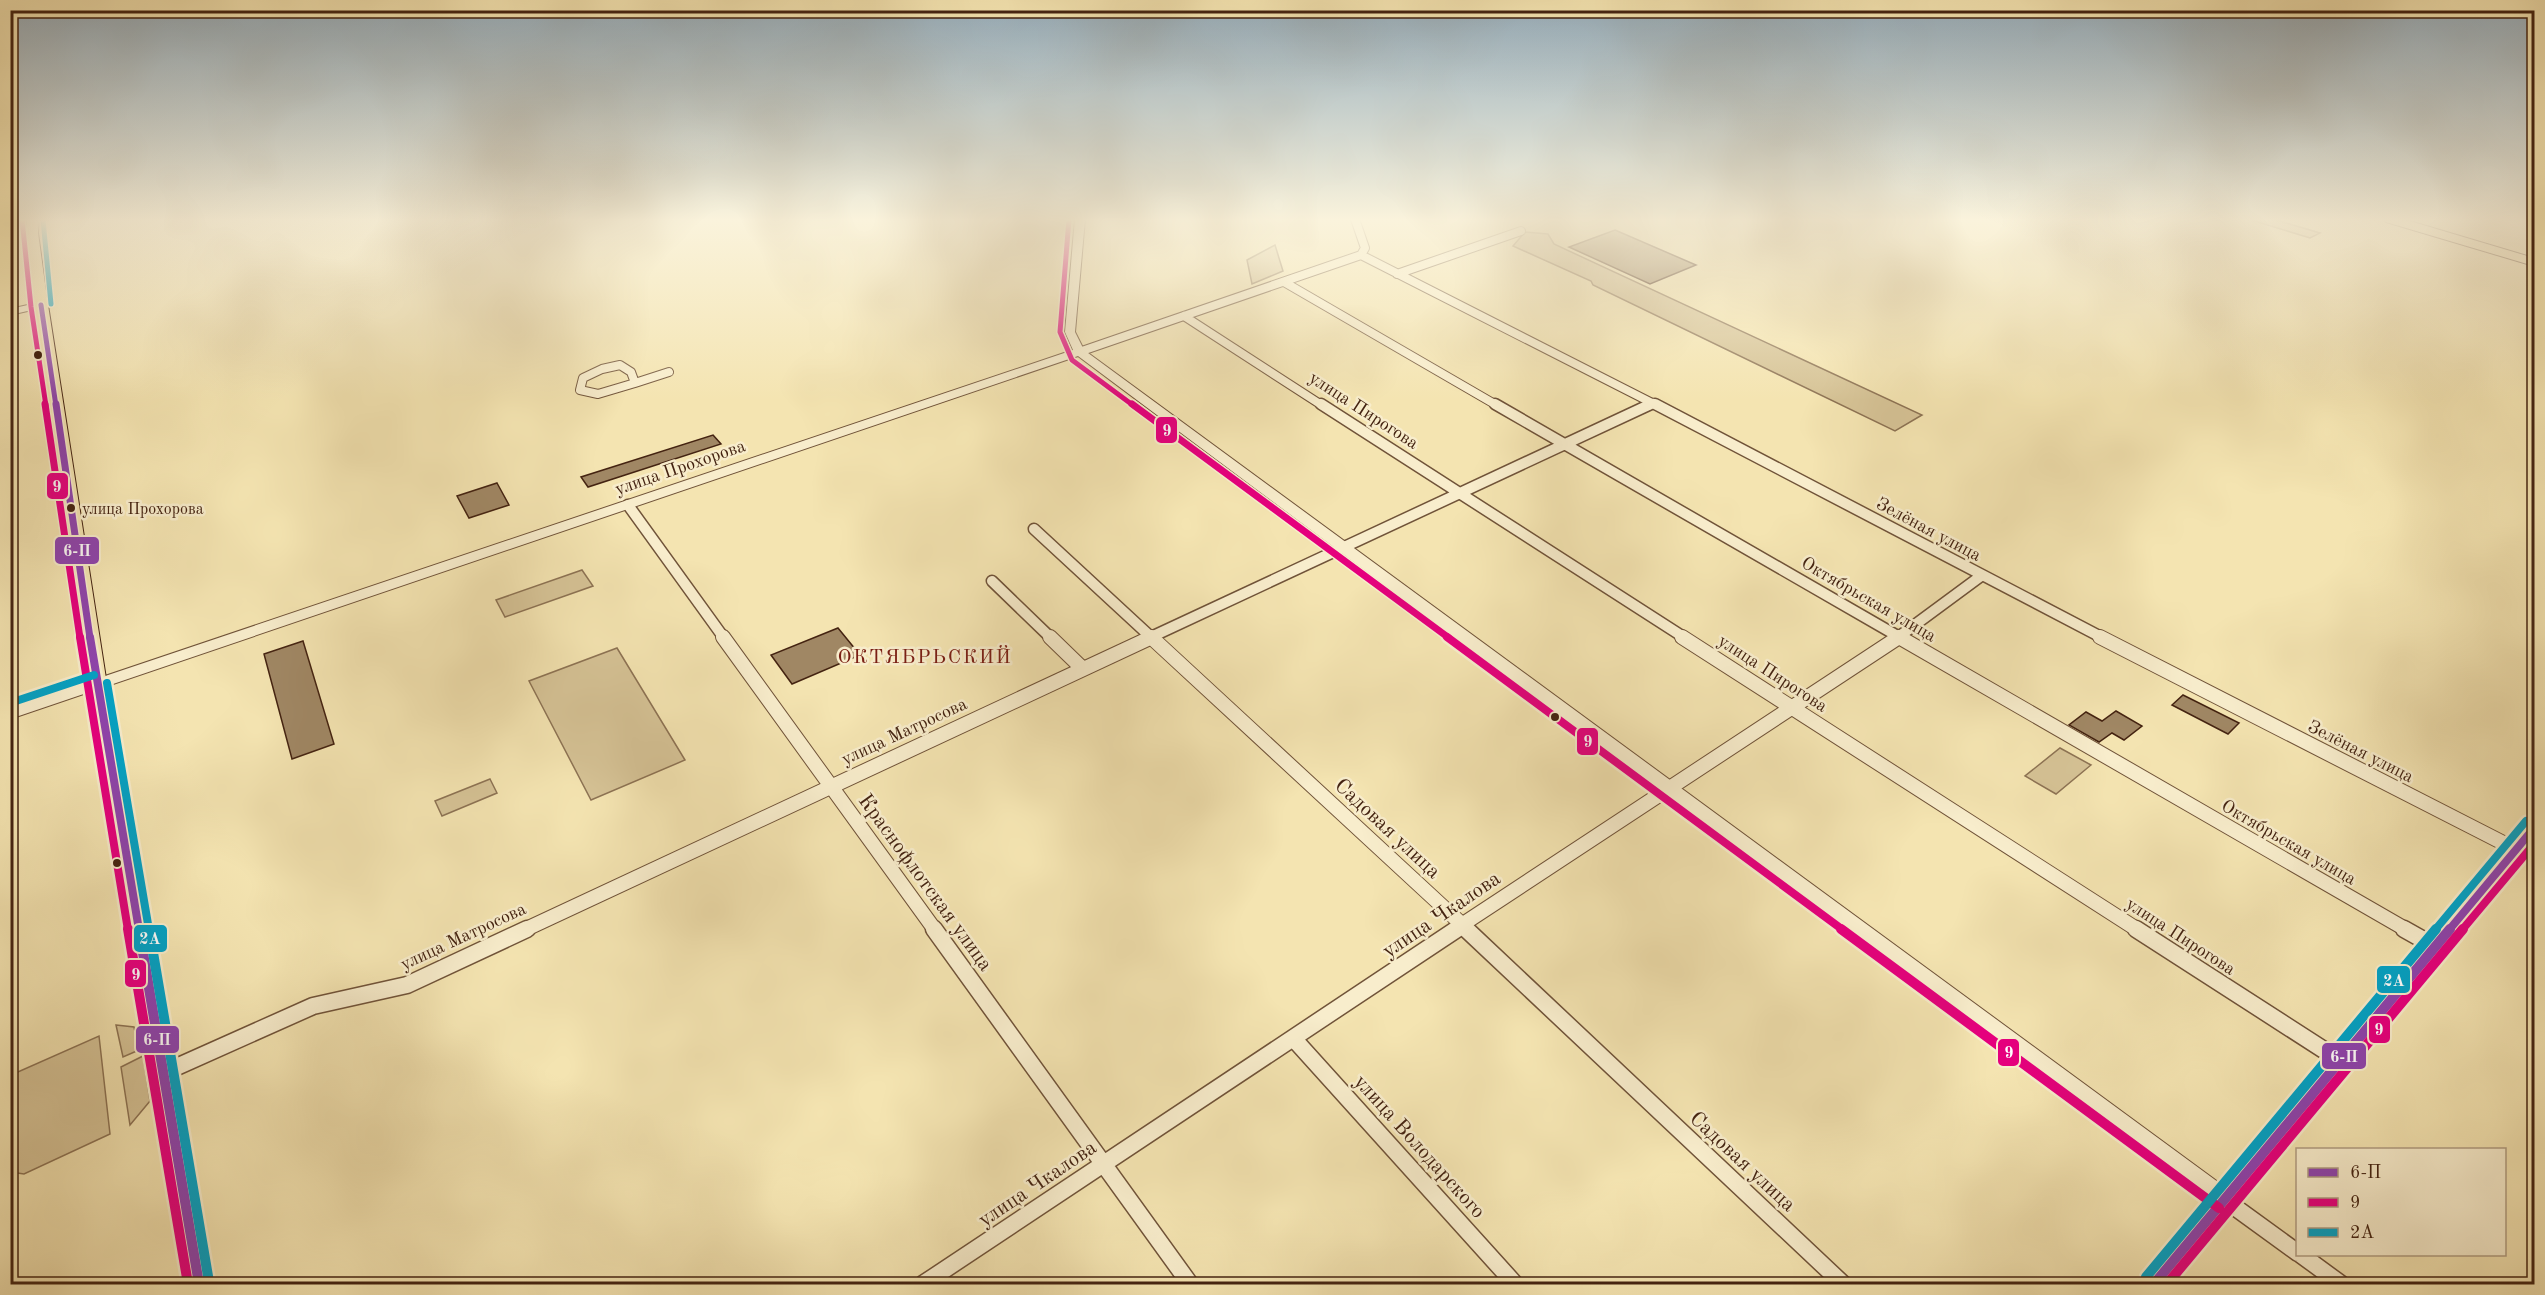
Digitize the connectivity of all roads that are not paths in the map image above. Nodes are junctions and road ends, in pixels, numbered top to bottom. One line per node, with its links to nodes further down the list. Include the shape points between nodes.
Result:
1 (38, 279): 6 (main road)
2 (1075, 279): 9 (street, via 1070,332)
3 (1291, 279): 5 (street, улица Прохорова)
4 (1408, 279): 12 (street, Зелёная улица)
5 (1284, 282): 8 (street, улица Прохорова); 13 (street, Октябрьская улица)
6 (41, 305): 7 (street); 23 (main road)
7 (10, 312)
8 (1184, 316): 9 (street, улица Прохорова); 14 (street, улица Пирогова)
9 (1079, 352): 15 (street, улица Прохорова); 17 (street)
10 (669, 372): 11 (street)
11 (635, 383): 11 (street, via 598,394 580,390 583,378 620,365 631,372)
12 (1653, 404): 13 (street, улица Матросова); 18 (street, Зелёная улица)
13 (1565, 445): 14 (street, улица Матросова); 20 (street, Октябрьская улица)
14 (1461, 493): 17 (street, улица Матросова); 24 (street, улица Пирогова)
15 (628, 505): 23 (street, улица Прохорова); 26 (street, Краснофлотская улица)
16 (1034, 529): 21 (street, Садовая улица)
17 (1344, 548): 21 (street, улица Матросова); 27 (street)
18 (1981, 576): 20 (street, улица Чкалова); 29 (street, Зелёная улица)
19 (992, 581): 22 (street)
20 (1899, 637): 24 (street, улица Чкалова); 31 (street, Октябрьская улица)
21 (1150, 638): 22 (street, улица Матросова); 30 (street, Садовая улица)
22 (1083, 669): 26 (street, улица Матросова)
23 (97, 685): 25 (street, улица Прохорова); 34 (main road)
24 (1791, 706): 27 (street, улица Чкалова); 33 (street, улица Пирогова)
25 (10, 714)
26 (831, 787): 34 (street, улица Матросова, via 407,985 313,1006); 35 (street, Краснофлотская улица)
27 (1668, 788): 30 (street, улица Чкалова); 36 (street)
28 (2535, 828): 29 (main road)
29 (2517, 849): 31 (main road)
30 (1462, 925): 32 (street, улица Чкалова); 43 (street, Садовая улица)
31 (2436, 947): 33 (main road)
32 (1293, 1038): 35 (street, улица Чкалова); 42 (street, улица Володарского)
33 (2341, 1060): 36 (main road)
34 (163, 1073): 39 (main road)
35 (1103, 1164): 40 (street, улица Чкалова); 41 (street, Краснофлотская улица)
36 (2225, 1200): 37 (street); 44 (main road)
37 (2296, 1252)
38 (2302, 1256): 45 (street)
39 (199, 1284)
40 (923, 1284)
41 (1190, 1284)
42 (1515, 1284)
43 (1843, 1284)
44 (2154, 1284)
45 (2341, 1284)

